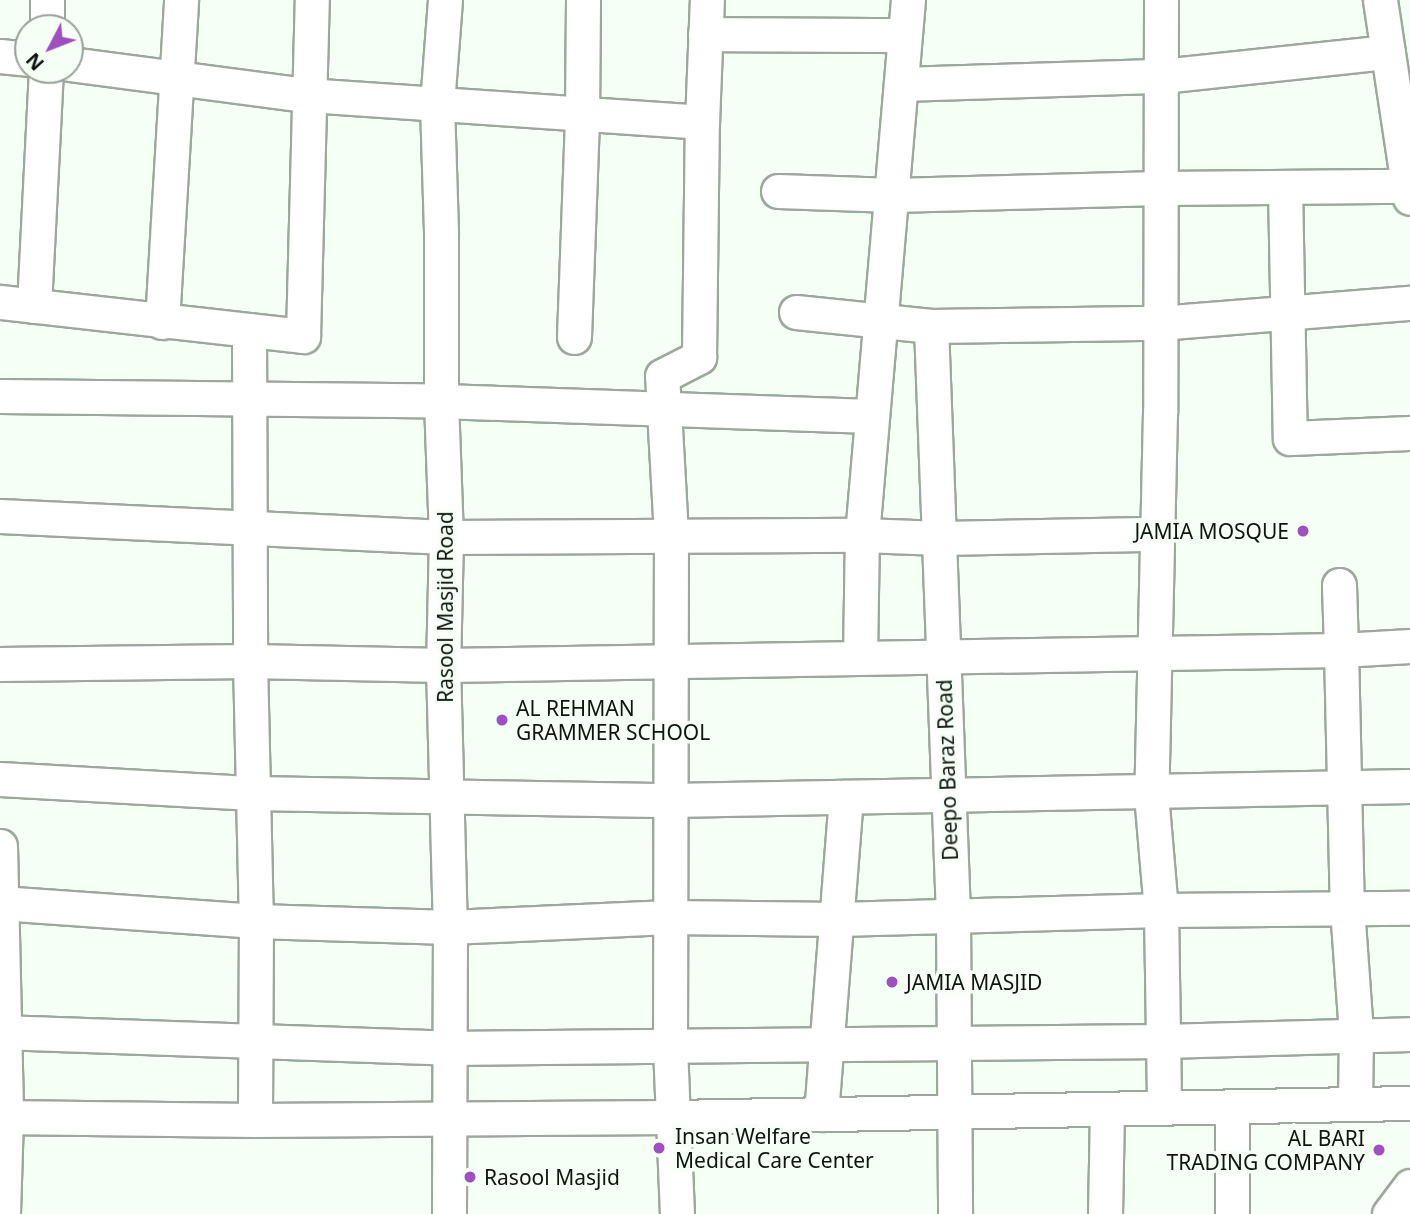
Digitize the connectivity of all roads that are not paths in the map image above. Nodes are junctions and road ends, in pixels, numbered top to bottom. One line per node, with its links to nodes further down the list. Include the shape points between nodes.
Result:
1 (181, 0): 14 (street)
2 (312, 0): 17 (street)
3 (445, 0): 18 (street, Rasool Masjid Road)
4 (583, 0): 19 (street)
5 (707, 0): 9 (street)
6 (908, 0): 10 (street)
7 (1161, 0): 13 (street)
8 (1380, 0): 11 (street)
9 (705, 34): 10 (street); 20 (street)
10 (904, 35): 16 (street)
11 (1388, 52): 13 (street); 24 (street)
12 (84, 66): 14 (street)
13 (1162, 76): 16 (street); 22 (street)
14 (176, 78): 17 (street); 32 (street)
15 (45, 84): 28 (street)
16 (901, 84): 25 (street)
17 (307, 95): 18 (street); 35 (street, via 303,336)
18 (437, 104): 19 (street); 39 (street, Rasool Masjid Road)
19 (582, 116): 20 (street); 36 (street)
20 (702, 122): 40 (street, via 699,357 662,376)
21 (1285, 187): 22 (street); 24 (street); 30 (street)
22 (1160, 188): 25 (street); 33 (street)
23 (778, 191): 25 (street)
24 (1409, 192)
25 (893, 195): 31 (street)
26 (0, 302): 28 (street)
27 (1410, 303): 30 (street)
28 (34, 306): 32 (street)
29 (796, 312): 31 (street)
30 (1288, 313): 33 (street); 42 (street, via 1290,438)
31 (880, 319): 34 (street); 41 (street)
32 (162, 322): 35 (street)
33 (1159, 323): 34 (street); 45 (street)
34 (931, 327): 49 (street, Deepo Baraz Road)
35 (249, 330): 38 (street)
36 (574, 337)
37 (0, 396): 38 (street)
38 (250, 397): 39 (street); 44 (street)
39 (440, 401): 40 (street); 48 (street, Rasool Masjid Road)
40 (665, 409): 41 (street); 46 (street)
41 (871, 416): 47 (street)
42 (1410, 433)
43 (0, 516): 44 (street)
44 (250, 530): 48 (street); 56 (street)
45 (1157, 534): 49 (street); 53 (street)
46 (671, 535): 47 (street); 48 (street); 57 (street)
47 (862, 535): 49 (street); 55 (street)
48 (446, 537): 59 (street, Rasool Masjid Road)
49 (941, 538): 54 (street, Deepo Baraz Road)
50 (1339, 585): 52 (street)
51 (1410, 646): 52 (street)
52 (1341, 650): 53 (street); 62 (street)
53 (1154, 654): 54 (street); 64 (street)
54 (943, 656): 55 (street); 65 (street, Deepo Baraz Road)
55 (860, 658): 57 (street)
56 (250, 661): 58 (street); 59 (street); 63 (street)
57 (672, 662): 59 (street); 68 (street)
58 (0, 664)
59 (443, 665): 67 (street, Rasool Masjid Road)
60 (0, 779): 63 (street)
61 (1410, 786): 62 (street)
62 (1345, 787): 64 (street); 71 (street)
63 (253, 793): 67 (street); 77 (street)
64 (1151, 794): 65 (street); 73 (street)
65 (946, 795): 66 (street); 74 (street, Deepo Baraz Road)
66 (846, 797): 68 (street); 76 (street)
67 (448, 798): 68 (street); 78 (street, Rasool Masjid Road)
68 (671, 800): 75 (street)
69 (0, 846): 70 (street)
70 (1, 903): 77 (street); 79 (street)
71 (1347, 908): 72 (street); 73 (street); 80 (street)
72 (1410, 908)
73 (1161, 910): 74 (street); 83 (street)
74 (953, 916): 76 (street); 84 (street, Deepo Baraz Road)
75 (669, 917): 76 (street); 78 (street); 86 (street)
76 (838, 919): 85 (street)
77 (256, 921): 78 (street); 82 (street)
78 (450, 926): 87 (street, Rasool Masjid Road)
79 (1, 1032): 82 (street); 95 (street)
80 (1356, 1033): 81 (street); 83 (street); 89 (street)
81 (1410, 1034)
82 (256, 1041): 87 (street); 98 (street)
83 (1164, 1041): 84 (street); 91 (street)
84 (951, 1043): 85 (street); 93 (street, Deepo Baraz Road)
85 (827, 1044): 86 (street); 94 (street)
86 (670, 1046): 87 (street); 96 (street)
87 (450, 1048): 97 (street, Rasool Masjid Road)
88 (1410, 1103): 89 (street)
89 (1355, 1104): 90 (street)
90 (1232, 1107): 91 (street); 105 (street)
91 (1164, 1108): 92 (street)
92 (1107, 1109): 93 (street); 104 (street)
93 (953, 1112): 94 (street); 103 (street, Deepo Baraz Road)
94 (821, 1115): 96 (street)
95 (3, 1117): 98 (street); 100 (street)
96 (673, 1117): 97 (street); 102 (street)
97 (450, 1119): 98 (street); 101 (street, Rasool Masjid Road)
98 (255, 1120)
99 (1410, 1186): 106 (street)
100 (3, 1214)
101 (449, 1214)
102 (677, 1214)
103 (955, 1214)
104 (1105, 1214)
105 (1232, 1214)
106 (1389, 1214)

